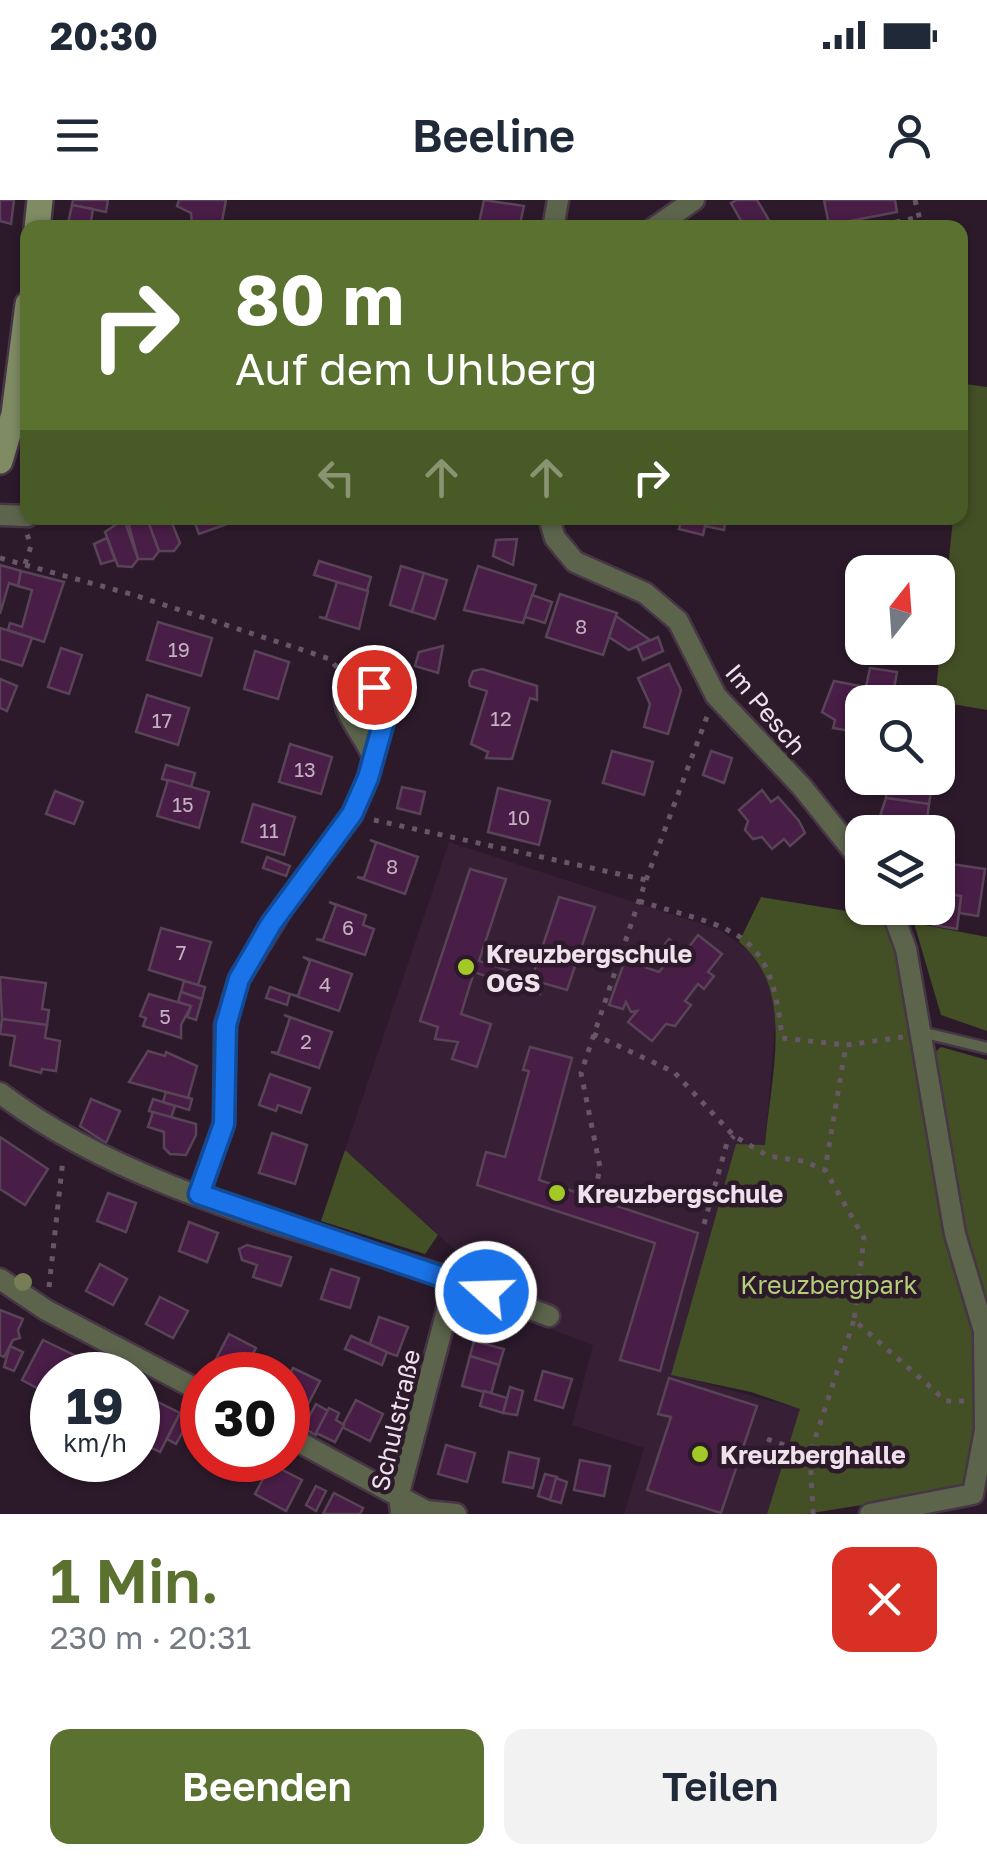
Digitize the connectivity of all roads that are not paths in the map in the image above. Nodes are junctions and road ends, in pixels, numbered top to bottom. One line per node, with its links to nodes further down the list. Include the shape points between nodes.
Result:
1 (694, 200): 2 (street)
2 (665, 220)
3 (20, 367): 4 (street)
4 (0, 461)
5 (551, 525): 7 (street, Im Pesch, via 574,562 664,606 690,640 716,696)
6 (373, 758): 12 (street, via 352,814 239,979 224,1037 224,1124)
7 (845, 841)
8 (897, 925): 9 (street)
9 (920, 1032): 10 (lane); 20 (street, via 955,1234 984,1331 985,1430 973,1494)
10 (987, 1048)
11 (0, 1093): 12 (street, via 66,1137)
12 (199, 1194): 14 (street)
13 (0, 1279): 16 (street)
14 (455, 1280): 15 (street); 18 (street, Schulstraße)
15 (549, 1316)
16 (180, 1380)
17 (310, 1449): 18 (street)
18 (400, 1504): 19 (street)
19 (456, 1514)
20 (870, 1514)

